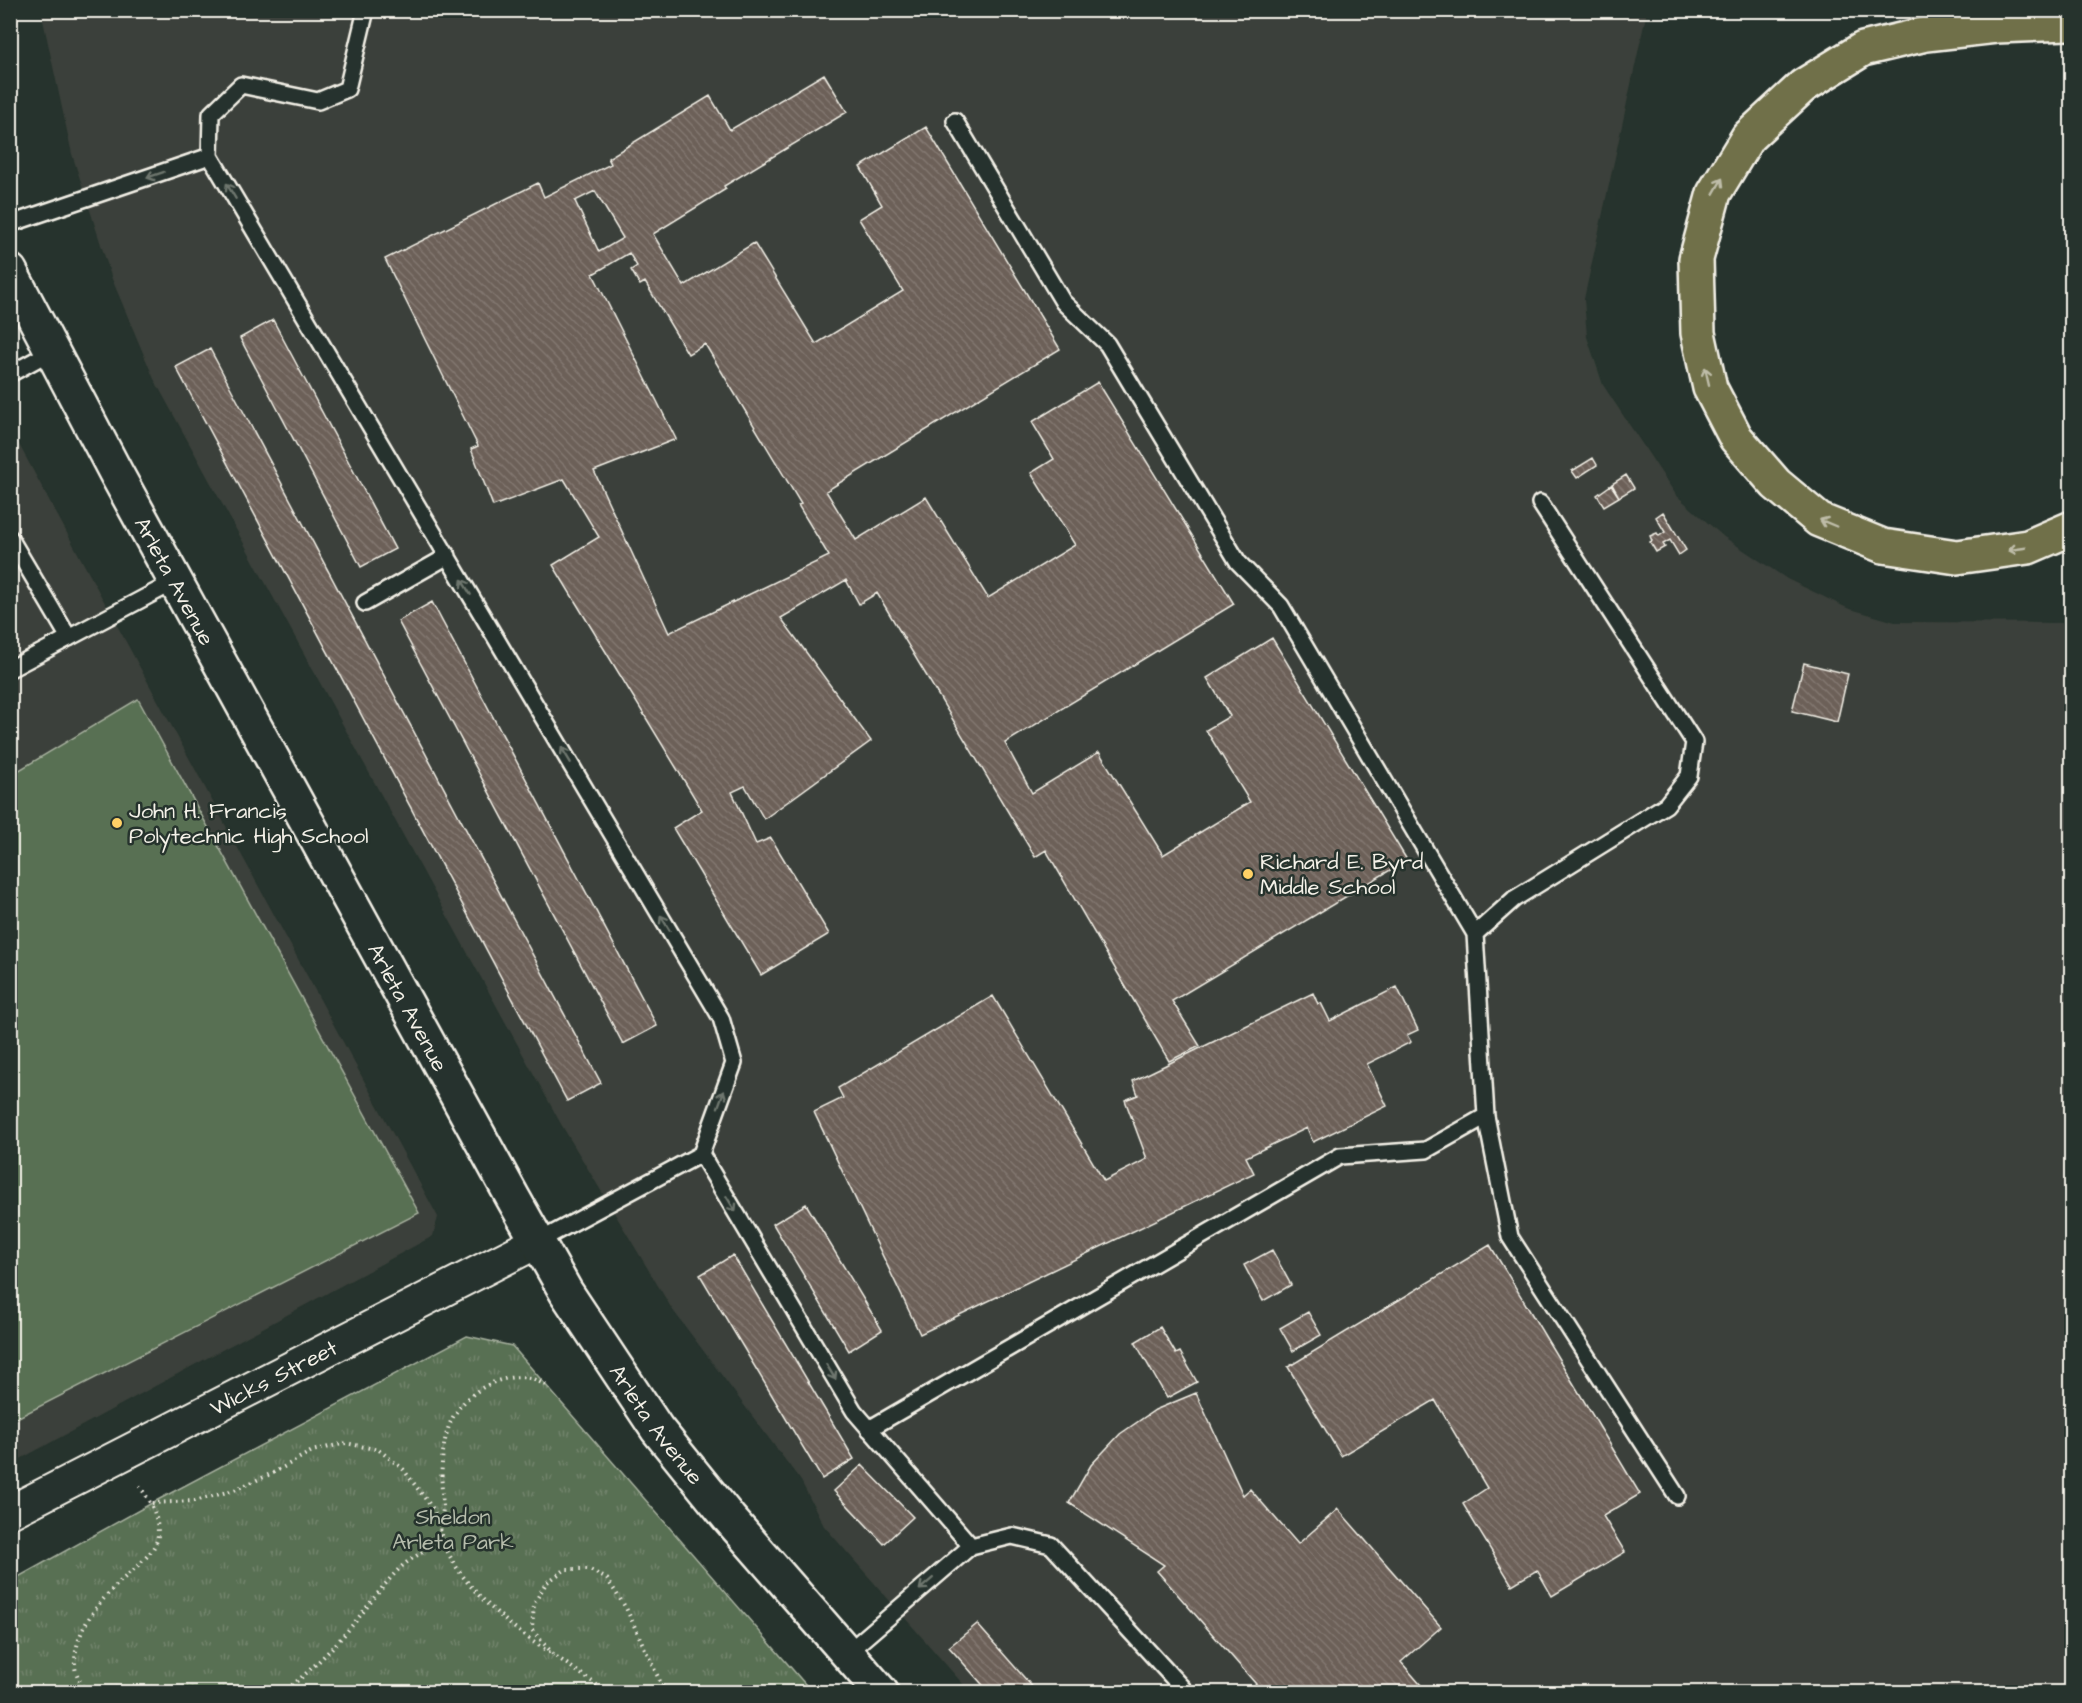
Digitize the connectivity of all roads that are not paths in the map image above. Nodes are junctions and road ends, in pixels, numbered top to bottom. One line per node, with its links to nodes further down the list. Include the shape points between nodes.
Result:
1 (366, 10): 4 (lane, via 346,89 318,101 241,86 212,114)
2 (2068, 23): 10 (highway, one-way to 2, via 2028,547 1957,557 1883,546 1819,520 1776,484 1736,438 1710,388 1698,333 1696,259 1714,193 1748,137 1803,86 1870,47 1938,33)
3 (955, 122): 17 (lane, via 1063,302 1107,344 1238,562 1281,606)
4 (210, 156): 5 (lane, one-way to 5); 12 (lane, one-way to 4)
5 (10, 224)
6 (10, 271): 7 (main road, Arleta Avenue)
7 (52, 351): 8 (lane); 13 (main road, Arleta Avenue)
8 (10, 374)
9 (1540, 503): 17 (lane, via 1695,742 1689,776 1666,805 1514,899)
10 (2072, 528)
11 (10, 538): 15 (lane)
12 (448, 556): 14 (lane); 19 (lane, one-way to 12, via 734,1063 721,1018)
13 (176, 582): 15 (lane); 20 (main road, Arleta Avenue)
14 (365, 603)
15 (69, 638): 16 (lane)
16 (10, 669)
17 (1475, 934): 18 (lane)
18 (1486, 1116): 21 (lane, via 1426,1150 1340,1156); 22 (lane, via 1510,1237)
19 (701, 1154): 20 (lane); 21 (lane, one-way to 21)
20 (537, 1242): 23 (street, Wicks Street); 25 (main road, Arleta Avenue, via 657,1429)
21 (869, 1429): 24 (lane)
22 (1677, 1496)
23 (10, 1512)
24 (971, 1546): 25 (lane, one-way to 25); 27 (lane, via 1012,1536 1051,1545)
25 (847, 1653): 26 (main road, Arleta Avenue)
26 (881, 1692)
27 (1186, 1692)

